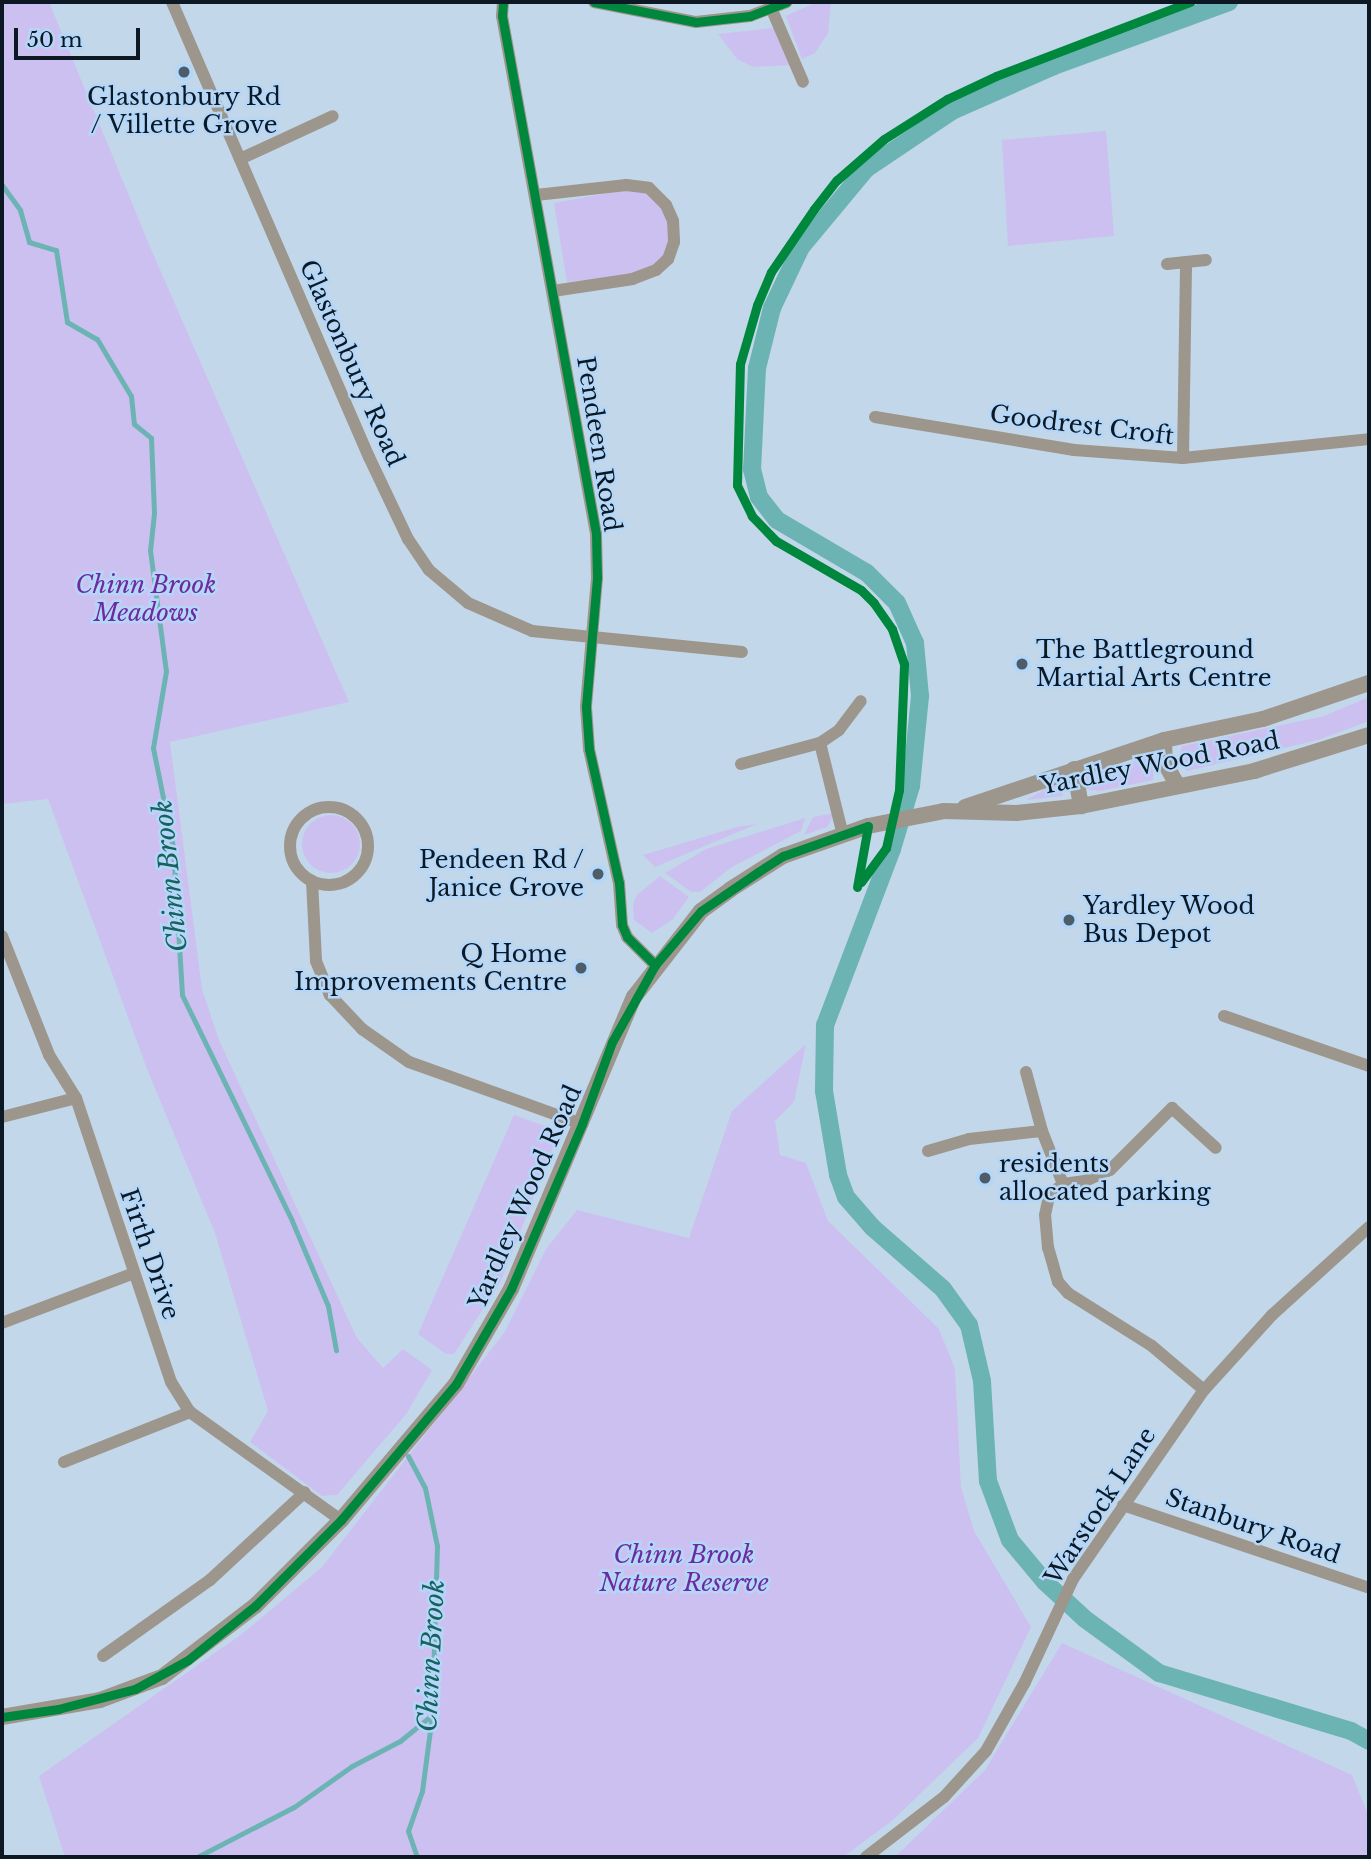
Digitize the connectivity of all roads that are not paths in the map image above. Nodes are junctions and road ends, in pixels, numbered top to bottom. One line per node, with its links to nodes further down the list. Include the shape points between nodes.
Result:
1 (172, 2): 8 (street, Glastonbury Road)
2 (503, 2): 9 (street, Pendeen Road)
3 (594, 2): 5 (street, via 696,22)
4 (786, 2): 5 (street)
5 (772, 10): 6 (street)
6 (803, 82)
7 (333, 116): 8 (street)
8 (240, 159): 17 (street, Glastonbury Road, via 369,457 408,539 429,570 468,603 498,619 532,631)
9 (536, 195): 13 (street, Pendeen Road); 13 (street, via 626,185 649,188 666,205 673,221 674,242 668,259 656,270 633,279)
10 (1206, 260): 11 (street)
11 (1186, 262): 12 (street); 16 (street)
12 (1167, 264)
13 (553, 291): 17 (street, Pendeen Road, via 596,534)
14 (875, 417): 16 (street, Goodrest Croft, via 1074,450)
15 (1369, 439): 16 (street, Goodrest Croft)
16 (1183, 458)
17 (593, 639): 18 (street, Glastonbury Road); 32 (street, Pendeen Road, via 586,707 597,799 619,883 622,925 627,937)
18 (742, 652)
19 (1369, 683): 22 (street, Yardley Wood Road, via 1262,719)
20 (861, 701): 23 (street, via 839,730)
21 (1369, 734): 26 (street, Yardley Wood Road, via 1254,771)
22 (1164, 740): 25 (street, Yardley Wood Road); 26 (street, via 1165,763)
23 (820, 743): 24 (street); 29 (street)
24 (741, 764)
25 (1074, 769): 27 (street); 28 (street, Yardley Wood Road)
26 (1177, 785): 27 (street, Yardley Wood Road)
27 (1081, 806): 28 (street, Yardley Wood Road, via 1016,813)
28 (950, 811): 29 (street, Yardley Wood Road)
29 (843, 835): 32 (street, Yardley Wood Road, via 783,856 731,889 701,911)
30 (312, 881): 30 (street, via 295,863 291,839 295,827 313,810 337,807 349,812 366,832 366,858 360,869 338,884); 38 (street, via 316,961 330,995 362,1029 410,1062)
31 (2, 936): 36 (street, Firth Drive, via 49,1055)
32 (655, 965): 38 (street, Yardley Wood Road, via 612,1042)
33 (1224, 1016): 34 (street)
34 (1369, 1066)
35 (1026, 1072): 39 (street)
36 (76, 1098): 37 (street); 44 (street, Firth Drive)
37 (2, 1117)
38 (582, 1124): 51 (street, Yardley Wood Road, via 510,1289 456,1384)
39 (1042, 1131): 41 (street, via 969,1139); 42 (street)
40 (1216, 1148): 42 (street, via 1172,1108 1110,1170)
41 (928, 1151)
42 (1063, 1184): 46 (street, via 1049,1196 1045,1215 1058,1282 1108,1321 1153,1346)
43 (1369, 1227): 46 (street, Warstock Lane, via 1272,1315)
44 (134, 1273): 45 (street); 47 (street, Firth Drive, via 170,1382)
45 (2, 1322)
46 (1204, 1391): 50 (street, Warstock Lane)
47 (190, 1412): 48 (street); 49 (street, Firth Drive)
48 (64, 1462)
49 (305, 1492): 51 (street, Firth Drive); 53 (street, via 210,1580)
50 (1123, 1505): 52 (street, Stanbury Road); 55 (street, Warstock Lane, via 1073,1579 986,1751 944,1797)
51 (341, 1520): 54 (street, Yardley Wood Road, via 255,1606 162,1676 100,1700)
52 (1369, 1588)
53 (103, 1656)
54 (2, 1717)
55 (866, 1857)

